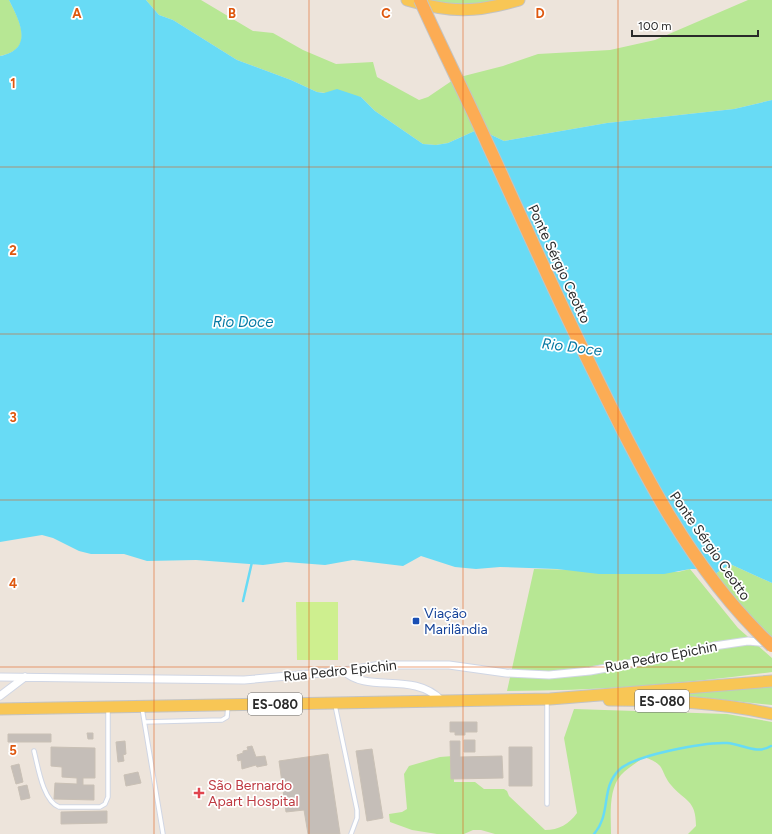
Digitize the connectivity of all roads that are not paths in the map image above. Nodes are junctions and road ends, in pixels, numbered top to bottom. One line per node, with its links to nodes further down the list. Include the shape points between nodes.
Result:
1 (407, 0): 3 (main road, via 434,8 464,11 490,8)
2 (420, 0): 4 (highway, Ponte Sérgio Ceotto, bridge, via 549,282 642,470 710,577 746,621)
3 (519, 0)
4 (772, 644): 5 (street, Rua Pedro Epichin, via 748,642 714,646 590,671 549,675 506,673 449,665 380,665)
5 (344, 671): 6 (street, Rua Pedro Epichin, via 244,680); 11 (street, via 359,680 420,686 433,692)
6 (25, 677): 7 (street, Rua Pedro Epichin); 9 (street)
7 (0, 678)
8 (772, 681): 10 (main road, ES-080)
9 (0, 696)
10 (549, 699): 11 (main road, ES-080); 17 (main road, ES-080, via 694,702); 20 (lane)
11 (441, 700): 12 (main road, ES-080)
12 (335, 702): 13 (main road, ES-080); 22 (lane, via 357,810)
13 (229, 705): 15 (main road, ES-080); 18 (lane, via 227,717 222,720)
14 (108, 707): 15 (main road, ES-080); 16 (main road, ES-080); 19 (lane, via 108,797 105,804 100,807 54,806 46,795)
15 (142, 707): 18 (lane)
16 (0, 709)
17 (772, 714)
18 (144, 722): 21 (lane)
19 (34, 751)
20 (547, 804)
21 (163, 834)
22 (351, 834)

